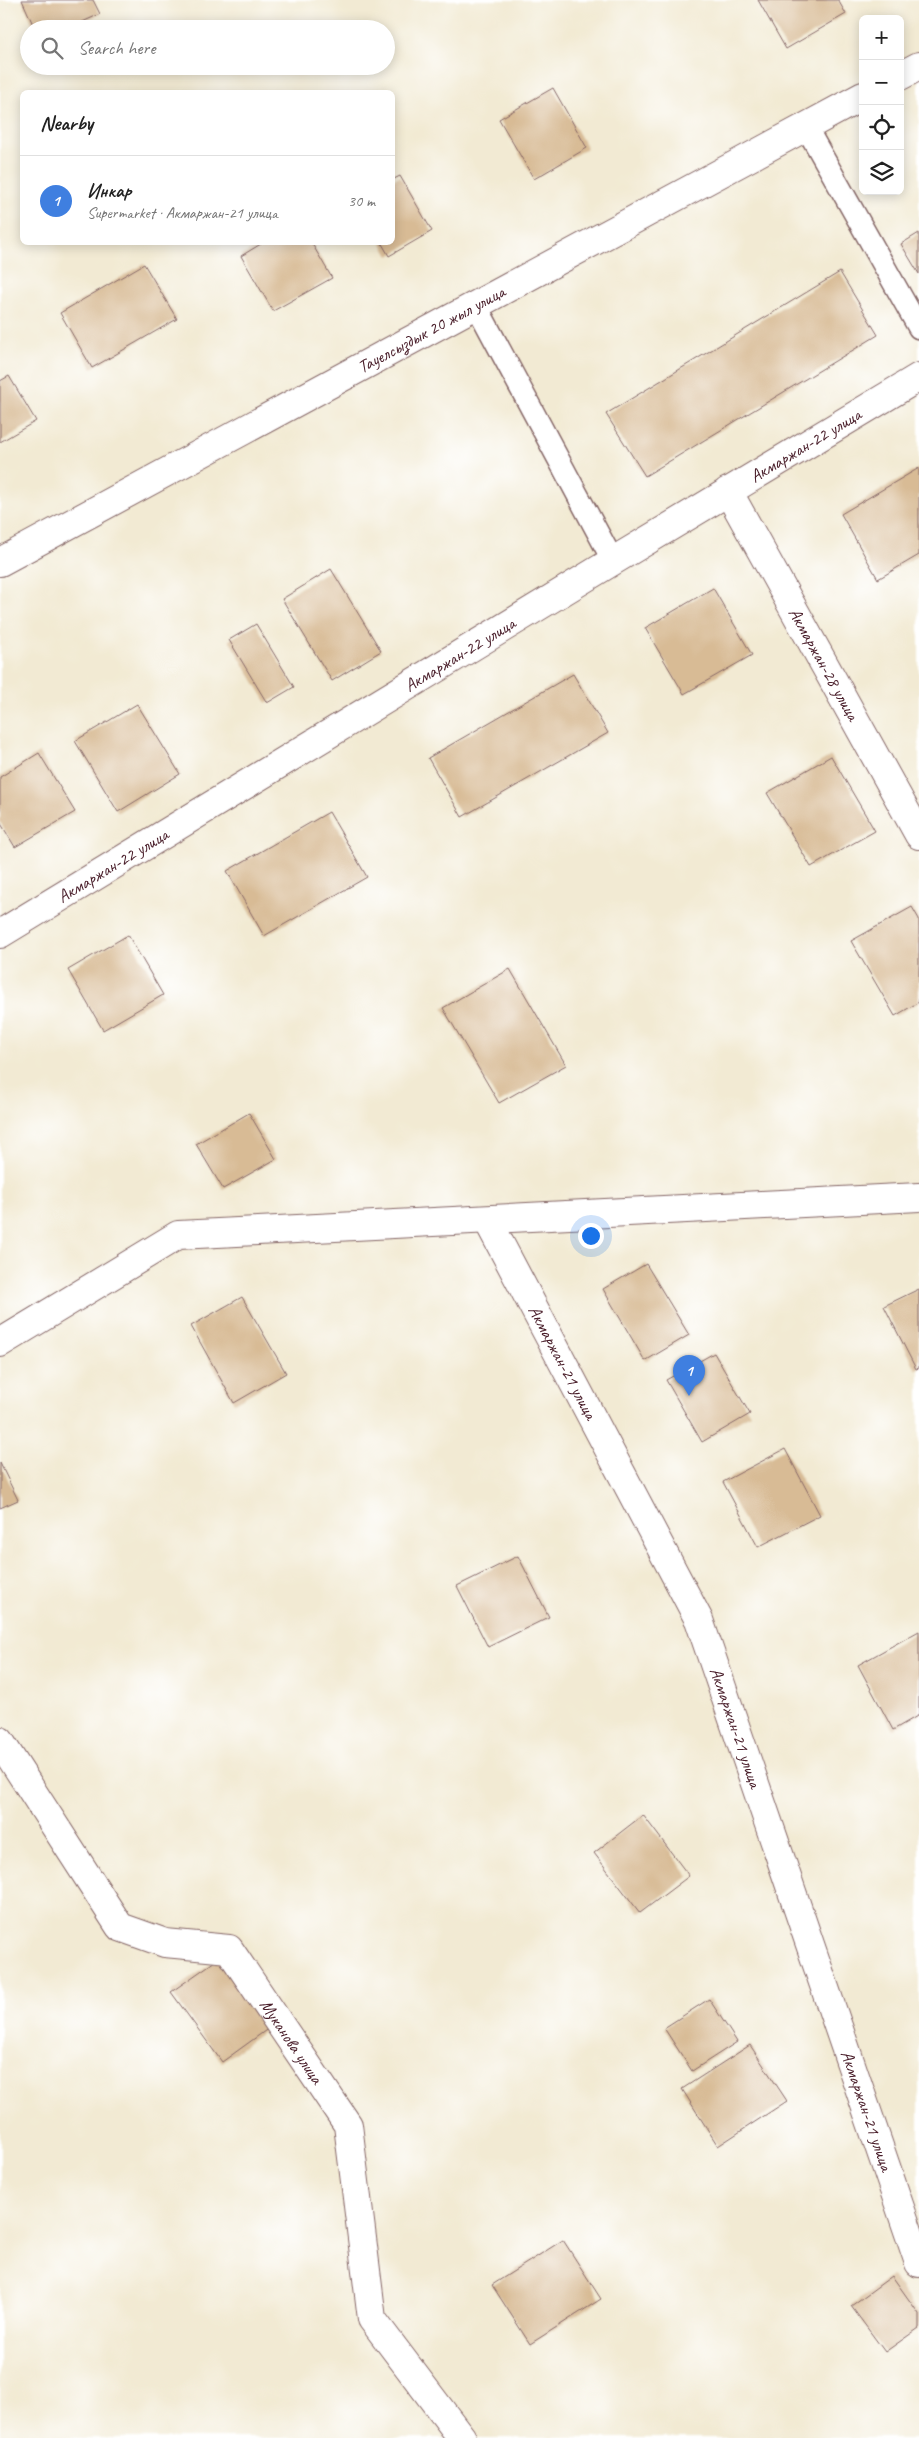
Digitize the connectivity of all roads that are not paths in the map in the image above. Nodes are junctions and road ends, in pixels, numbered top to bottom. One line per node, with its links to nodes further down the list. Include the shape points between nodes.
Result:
1 (919, 66): 2 (street)
2 (904, 74)
3 (859, 98): 4 (street, Тауелсыздык 20 жыл улица)
4 (806, 127): 5 (street, Тауелсыздык 20 жыл улица); 6 (lane)
5 (476, 305): 9 (lane); 10 (street, Тауелсыздык 20 жыл улица)
6 (919, 328)
7 (919, 377): 8 (street, Акмаржан-22 улица)
8 (728, 491): 9 (street, Акмаржан-22 улица); 11 (street, Акмаржан-28 улица)
9 (613, 561): 12 (street, Акмаржан-22 улица)
10 (0, 562)
11 (919, 835)
12 (0, 934)
13 (919, 1197): 14 (street)
14 (488, 1221): 15 (street, via 178,1235); 17 (street, Акмаржан-21 улица, via 698,1620)
15 (0, 1343)
16 (0, 1741): 18 (street, Муканова улица, via 120,1927 165,1943 229,1949 348,2125 372,2318)
17 (919, 2263)
18 (462, 2438)

